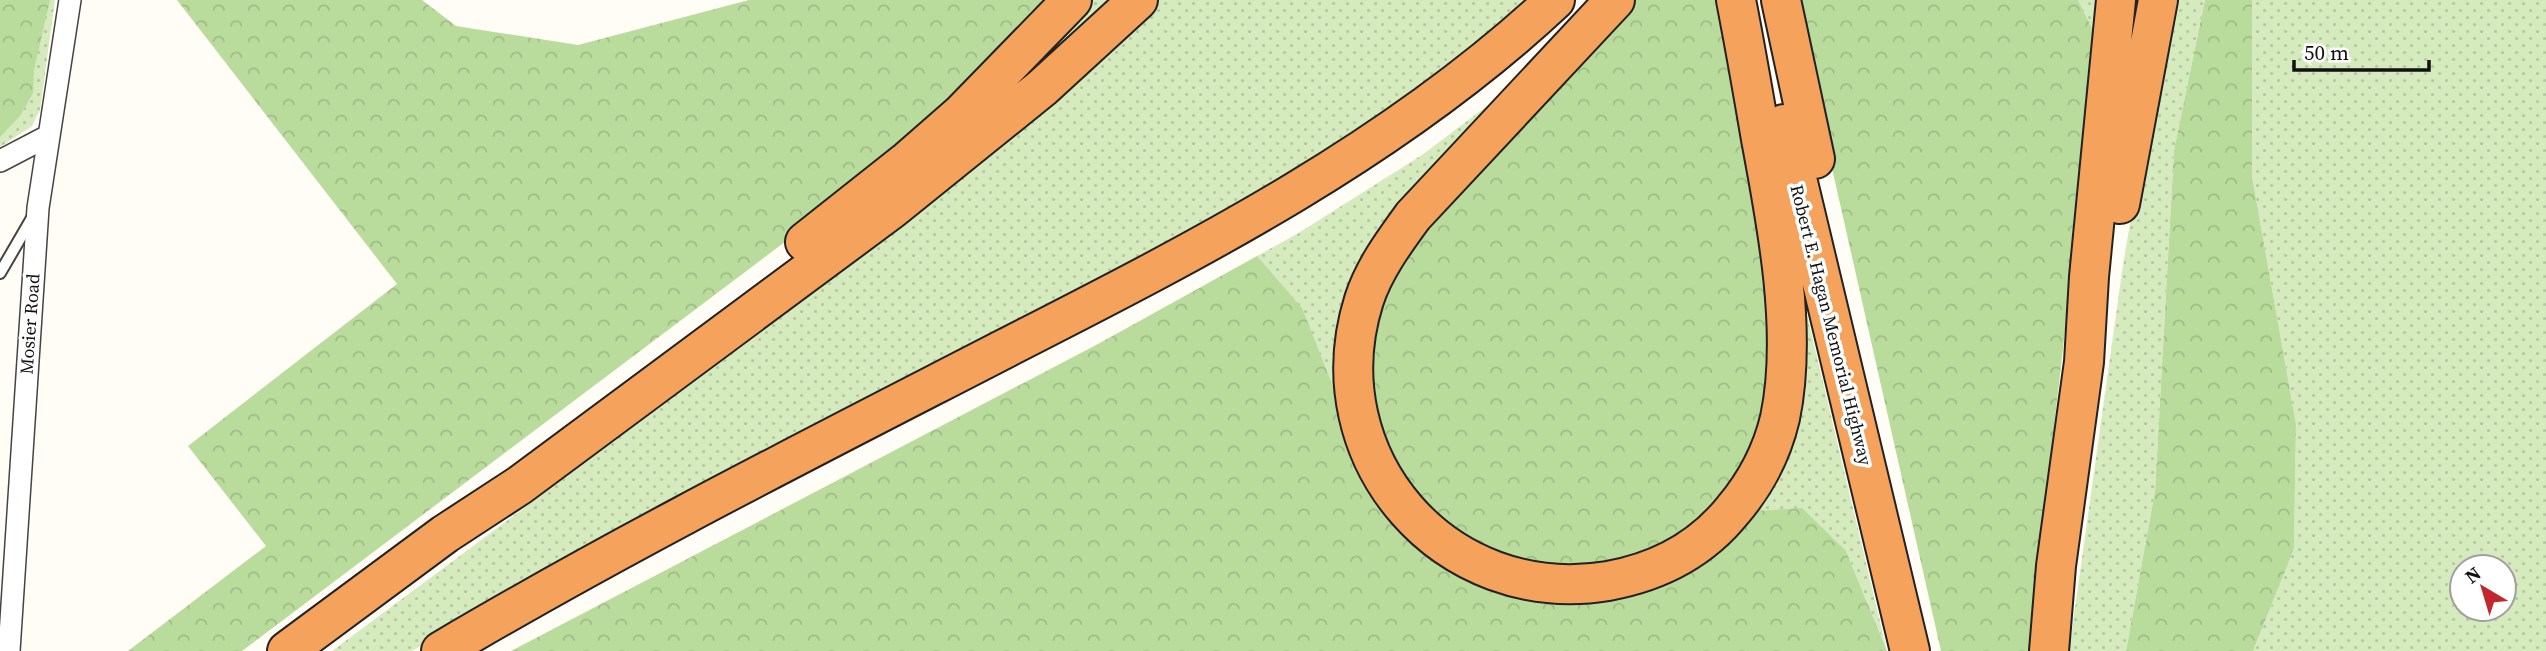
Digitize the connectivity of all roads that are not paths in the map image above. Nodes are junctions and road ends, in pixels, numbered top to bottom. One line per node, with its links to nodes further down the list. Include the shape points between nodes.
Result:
1 (70, 0): 11 (street, Mosier Road)
2 (1072, 0): 16 (highway, via 906,162 511,472)
3 (1138, 0): 16 (highway, via 1042,88 892,209 520,485)
4 (1555, 0): 20 (highway, via 1429,103 1265,210 646,536)
5 (1574, 0): 21 (highway, via 1441,114 1282,218 631,561)
6 (1615, 0): 10 (highway, via 1413,215 1388,251 1364,300 1354,352 1357,407 1366,446 1400,503 1420,526 1473,561 1549,583 1632,576 1679,557 1721,524 1742,500 1774,437 1783,401 1785,312 1776,219)
7 (1781, 0): 17 (highway, via 1886,486)
8 (2116, 0): 15 (highway)
9 (2158, 0): 15 (highway, via 2098,327)
10 (1742, 1): 17 (highway, Robert E. Hagan Memorial Highway)
11 (48, 136): 12 (street); 13 (street, Mosier Road)
12 (0, 161)
13 (38, 208): 14 (lane); 18 (street, Mosier Road)
14 (0, 273)
15 (2084, 362): 23 (highway)
16 (445, 534): 19 (highway)
17 (1896, 592): 22 (highway, Robert E. Hagan Memorial Highway)
18 (9, 651)
19 (287, 651)
20 (441, 651)
21 (473, 651)
22 (1910, 651)
23 (2049, 651)

